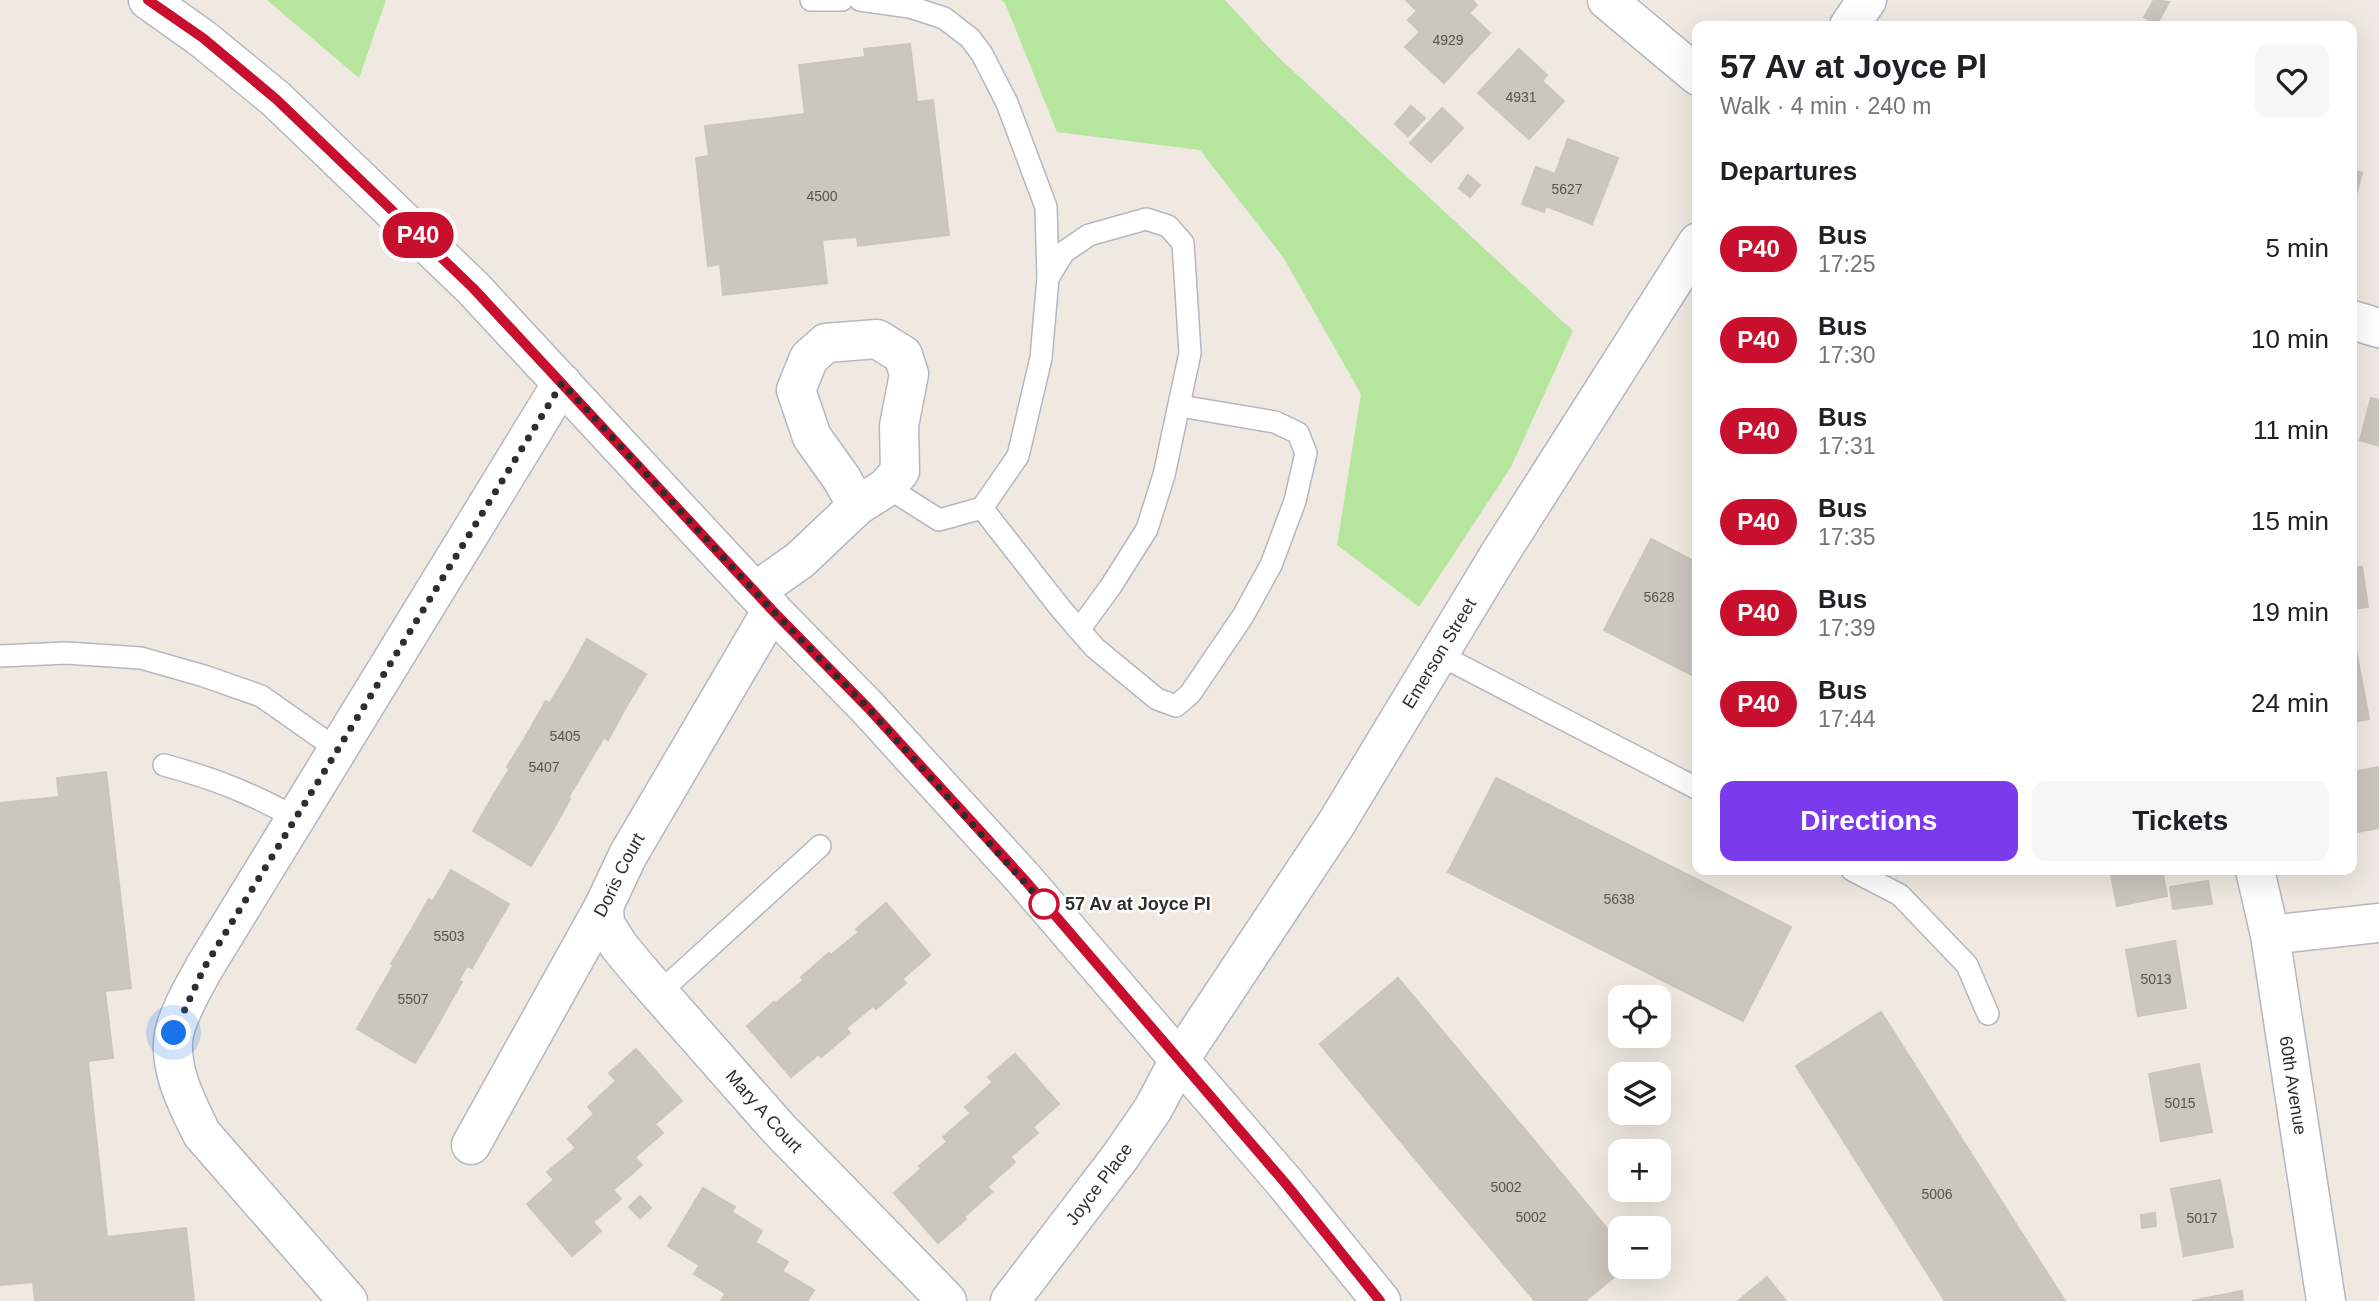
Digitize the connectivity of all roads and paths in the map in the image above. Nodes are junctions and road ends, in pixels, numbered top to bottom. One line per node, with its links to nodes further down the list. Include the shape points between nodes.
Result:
1 (148, 0): 13 (street, via 203,38 276,99 473,288)
2 (811, 0): 3 (lane)
3 (842, 0)
4 (860, 0): 10 (lane, via 910,7 944,19 970,38 982,54 1007,103 1046,207)
5 (1608, 0): 8 (street)
6 (1867, 0): 7 (street)
7 (1852, 21)
8 (1692, 71)
9 (1692, 251): 19 (street, Emerson Street)
10 (1048, 278): 14 (lane, via 1064,252 1089,235 1146,219 1168,226 1183,243 1190,353); 16 (lane, via 1041,358 1018,456)
11 (2357, 321): 12 (street)
12 (2379, 328)
13 (562, 383): 17 (street); 21 (street)
14 (1180, 406): 18 (lane, via 1147,529); 18 (lane, via 1275,422 1298,433 1306,453 1296,501 1271,565 1243,616 1177,706 1157,699)
15 (872, 497): 16 (lane, via 939,520); 17 (street, via 800,560)
16 (982, 509): 18 (lane)
17 (764, 600): 28 (street, Doris Court); 33 (street, via 1023,878)
18 (1079, 630)
19 (1438, 654): 23 (lane); 33 (street, Emerson Street, via 1336,824)
20 (0, 656): 21 (lane, via 66,653 141,658 261,696)
21 (338, 750): 24 (street)
22 (164, 765): 24 (lane, via 209,777)
23 (1692, 786)
24 (296, 818): 35 (street, via 190,995 174,1033 174,1058 188,1107 202,1134)
25 (820, 846): 31 (lane)
26 (1862, 875): 32 (lane, via 1900,895 1967,965)
27 (2256, 875): 30 (street, 60th Avenue)
28 (604, 906): 31 (street, Mary A Court, via 605,924); 34 (street, Doris Court)
29 (2379, 923): 30 (street)
30 (2270, 935): 39 (street, 60th Avenue)
31 (659, 993): 36 (street, Mary A Court, via 778,1128)
32 (1987, 1014)
33 (1178, 1062): 37 (street, Joyce Place, via 1120,1157); 38 (street)
34 (471, 1145)
35 (348, 1301)
36 (947, 1301)
37 (1010, 1301)
38 (1381, 1301)
39 (2326, 1301)

